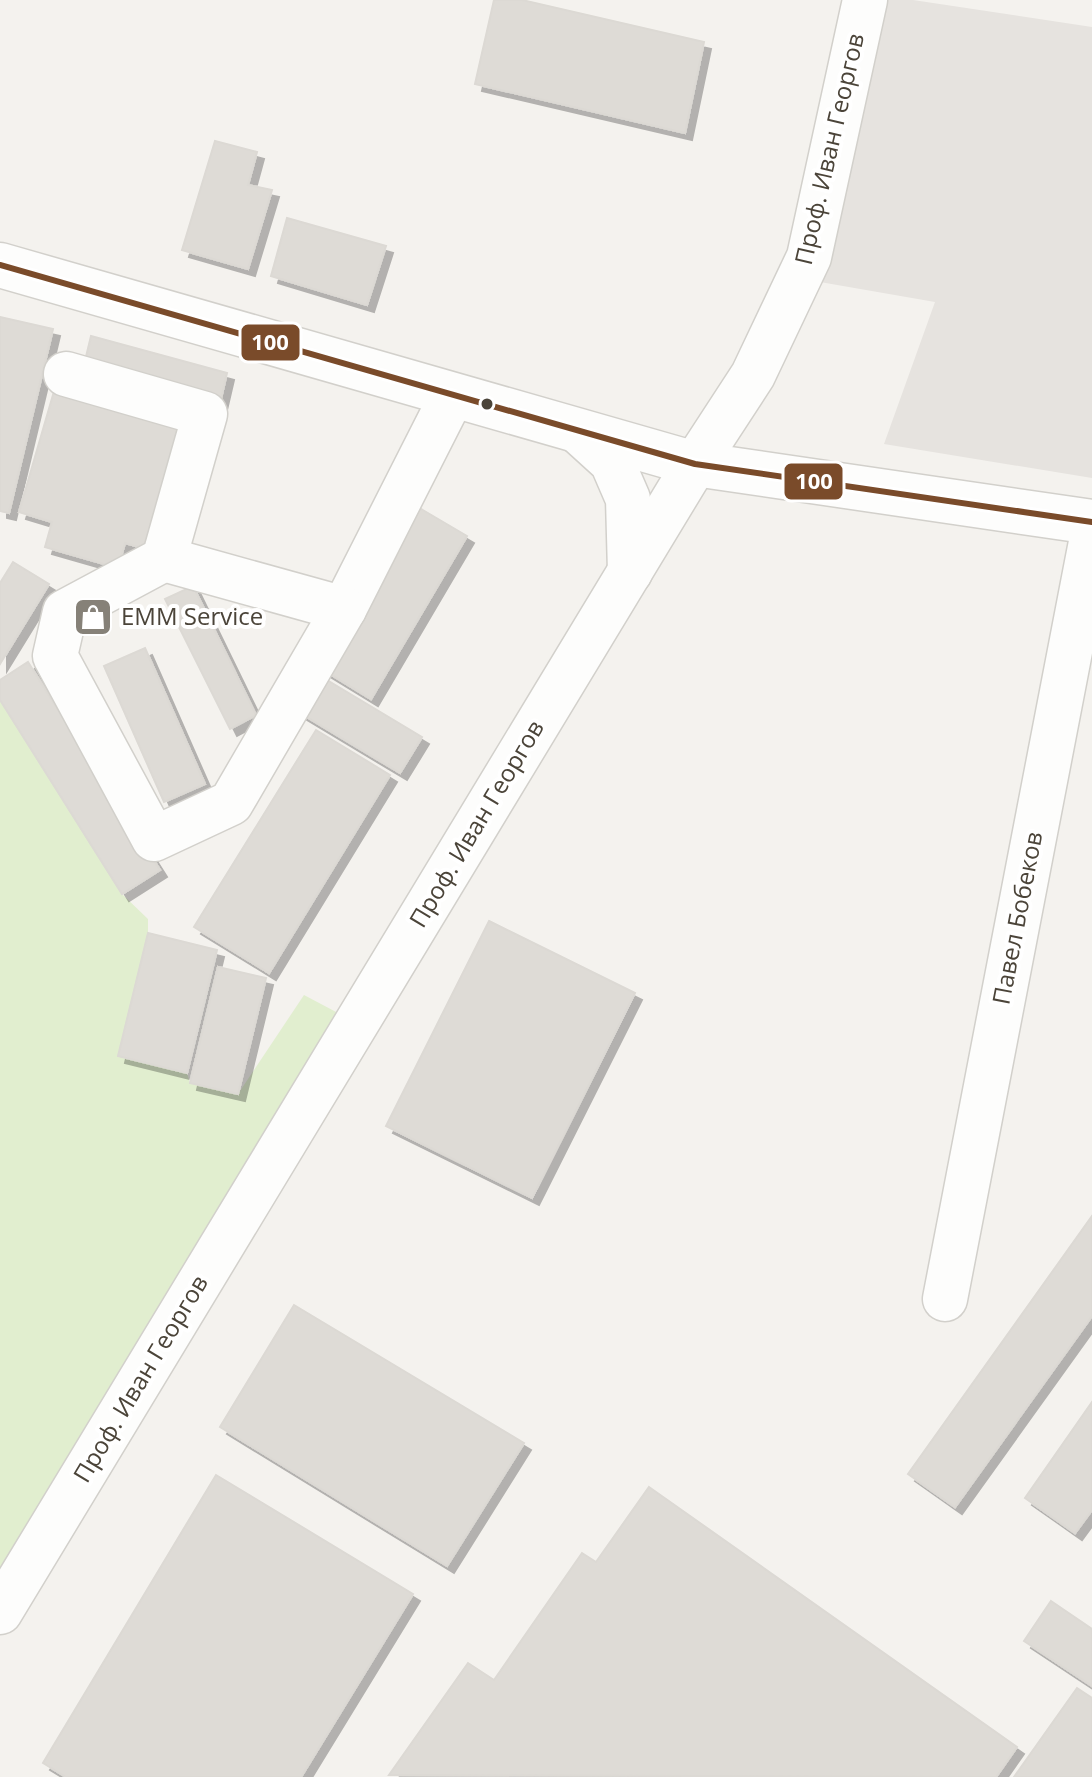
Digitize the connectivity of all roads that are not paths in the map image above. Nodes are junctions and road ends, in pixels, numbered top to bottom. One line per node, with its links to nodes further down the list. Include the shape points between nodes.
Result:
1 (865, 0): 6 (street, Проф. Иван Георгов, via 809,257 753,375)
2 (0, 265): 4 (street)
3 (66, 374): 9 (street, via 205,414)
4 (452, 396): 5 (street); 11 (street)
5 (577, 431): 6 (street); 10 (street, via 612,462 628,499)
6 (695, 464): 7 (street); 10 (street, Проф. Иван Георгов)
7 (1092, 522)
8 (1092, 537): 12 (street, Павел Бобеков)
9 (164, 559): 11 (street); 11 (street, via 65,612 55,656 154,839 231,803)
10 (630, 572): 13 (street, Проф. Иван Георгов)
11 (344, 609)
12 (945, 1299)
13 (0, 1612)

